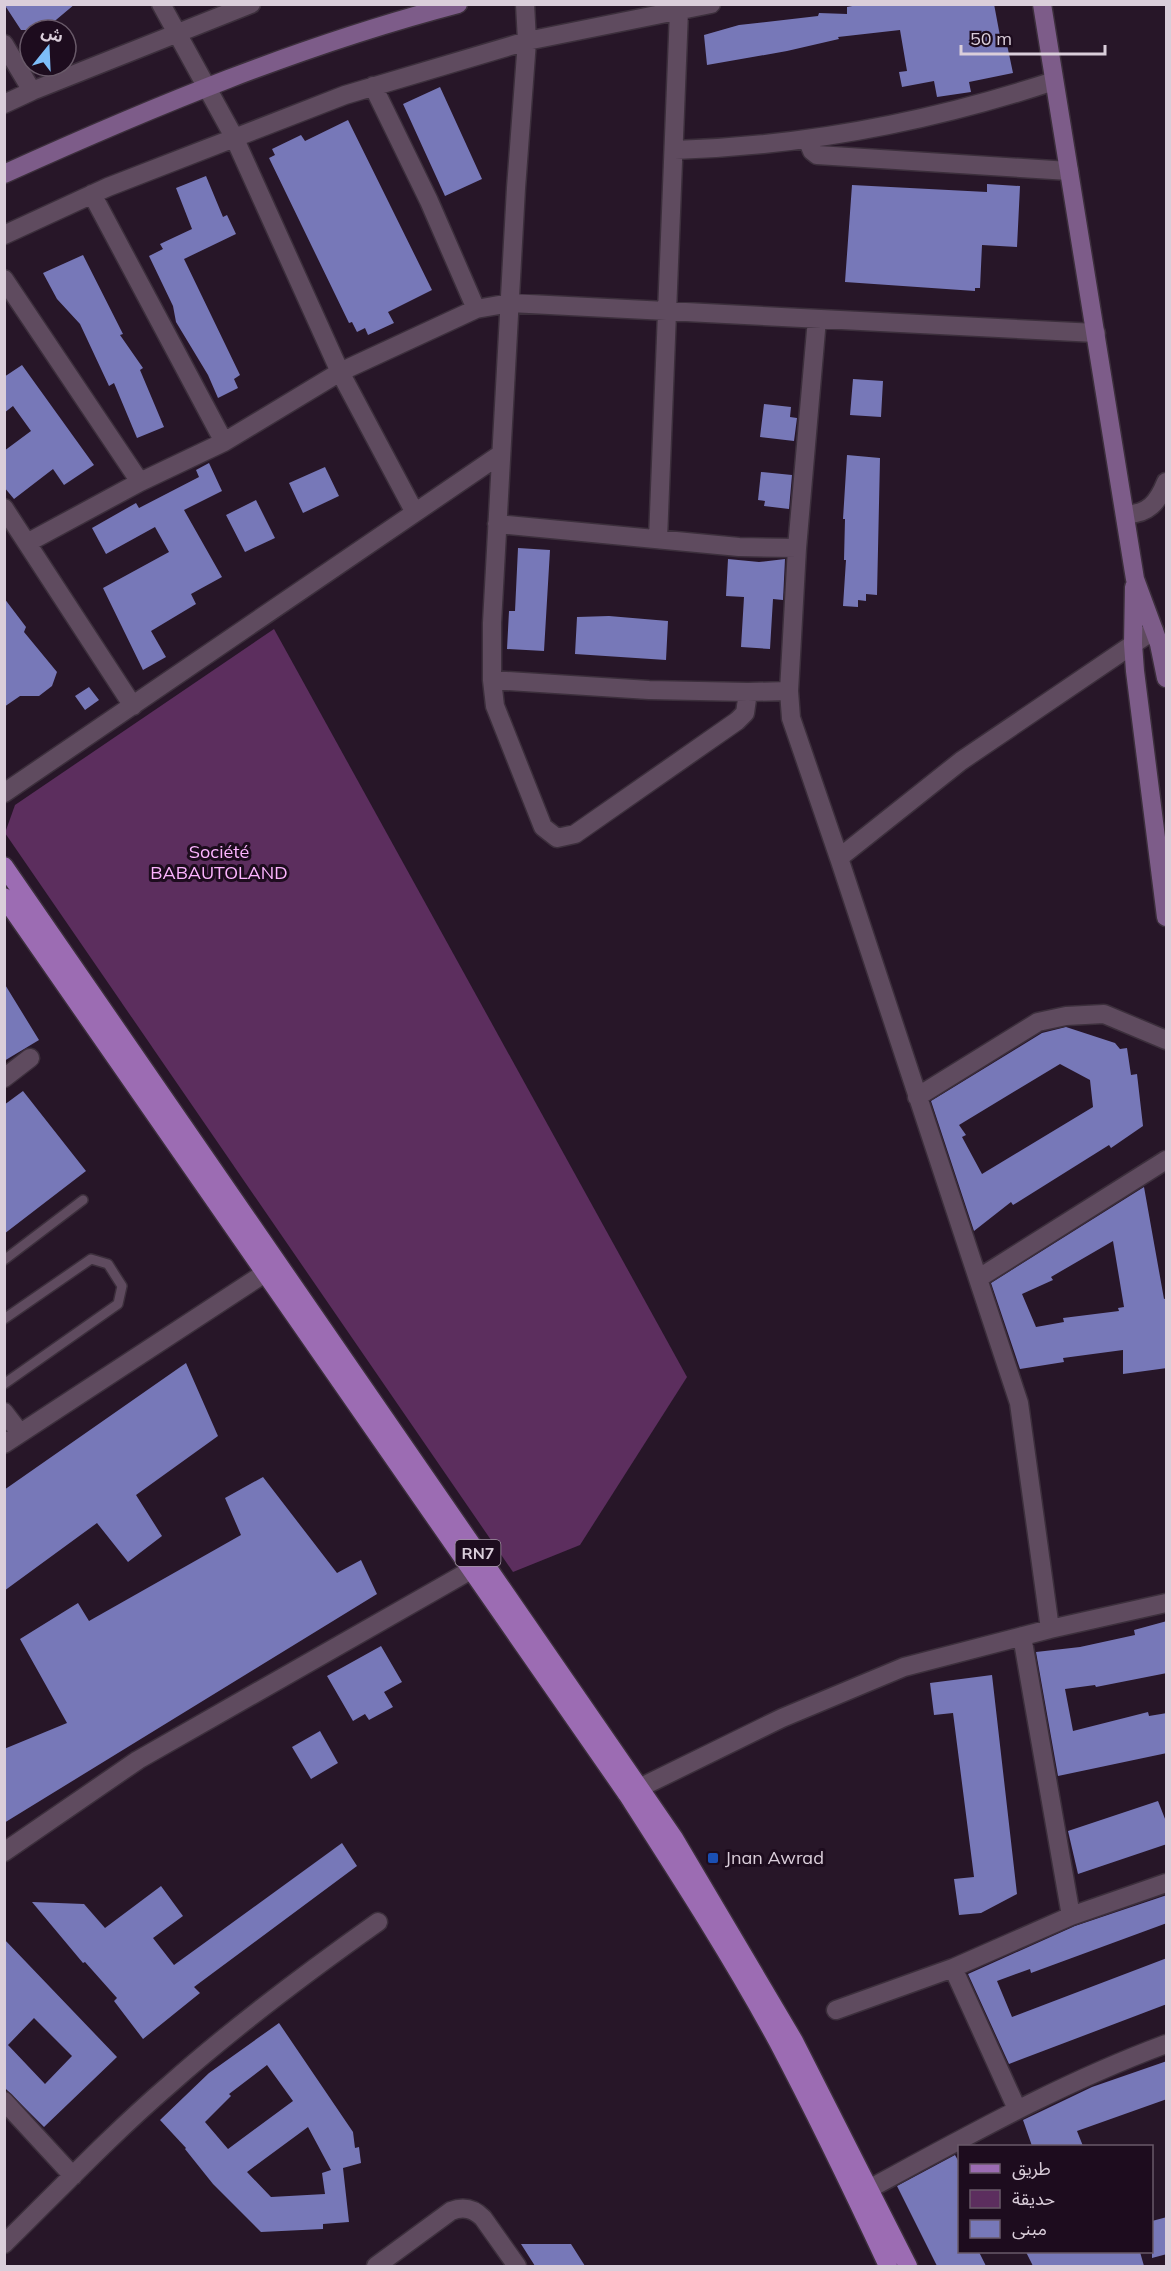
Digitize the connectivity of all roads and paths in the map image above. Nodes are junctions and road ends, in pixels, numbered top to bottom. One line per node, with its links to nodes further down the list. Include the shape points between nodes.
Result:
1 (161, 4): 8 (street)
2 (251, 4): 8 (street)
3 (458, 4): 12 (street)
4 (525, 4): 9 (street)
5 (711, 4): 7 (street)
6 (1042, 4): 11 (street)
7 (679, 11): 9 (street); 18 (street)
8 (178, 32): 12 (street); 14 (street)
9 (527, 41): 13 (street); 24 (street)
10 (4, 44): 14 (street)
11 (1054, 81): 17 (street, via 932,117); 19 (street)
12 (207, 86): 16 (street); 20 (street)
13 (373, 86): 16 (street); 25 (street)
14 (32, 91): 15 (street)
15 (4, 105)
16 (234, 137): 21 (street); 29 (street)
17 (807, 140): 18 (street); 19 (street, via 817,154)
18 (675, 150): 26 (street)
19 (1069, 171): 28 (street)
20 (4, 174)
21 (92, 194): 22 (street); 30 (street)
22 (4, 235)
23 (4, 279): 32 (street)
24 (510, 303): 25 (street); 26 (street); 31 (street)
25 (476, 309): 29 (street)
26 (668, 312): 27 (street); 38 (street)
27 (817, 319): 28 (street); 40 (street)
28 (1096, 333): 36 (street)
29 (340, 372): 30 (street); 35 (street)
30 (224, 442): 32 (street)
31 (501, 454): 35 (street); 37 (street)
32 (140, 482): 39 (street)
33 (1167, 482): 36 (street, via 1150,508)
34 (4, 508): 39 (street)
35 (414, 512): 48 (street)
36 (1125, 514): 41 (street)
37 (497, 524): 38 (street); 45 (street)
38 (658, 539): 40 (street)
39 (27, 543): 48 (street)
40 (797, 548): 47 (street)
41 (1135, 579): 42 (street); 43 (street)
42 (1154, 630): 43 (street); 44 (street)
43 (1133, 644): 50 (street, via 961,761); 53 (street)
44 (1167, 678)
45 (492, 680): 46 (street); 46 (street, via 495,706 537,813 543,826 557,838 575,834 737,721 745,713)
46 (748, 692): 47 (street)
47 (789, 692): 50 (street, via 790,717)
48 (133, 705): 49 (street)
49 (4, 793)
50 (839, 858): 57 (street)
51 (4, 866): 72 (main road, RN7)
52 (4, 897): 61 (main road, RN7)
53 (1167, 917)
54 (1167, 1040): 57 (street, via 1104,1014 1038,1022)
55 (30, 1058): 56 (street)
56 (4, 1078)
57 (917, 1097): 62 (street)
58 (1167, 1160): 62 (street)
59 (83, 1200): 60 (lane)
60 (4, 1260)
61 (265, 1273): 66 (street); 68 (main road, RN7)
62 (979, 1278): 70 (street, via 1019,1403)
63 (4, 1319): 64 (lane, via 91,1259 108,1264 122,1286 118,1304)
64 (4, 1384)
65 (4, 1412): 66 (street)
66 (20, 1433): 67 (street)
67 (4, 1444)
68 (471, 1570): 72 (main road, RN7); 73 (street, via 138,1760)
69 (1167, 1603): 70 (street)
70 (1050, 1629): 71 (street)
71 (1022, 1636): 72 (street, via 904,1667 782,1718); 75 (street)
72 (633, 1790): 83 (main road, RN7, via 755,1972); 87 (main road, RN7, via 777,2042)
73 (4, 1852)
74 (1167, 1883): 75 (street)
75 (1071, 1916): 77 (street)
76 (378, 1922): 82 (street, via 219,2041)
77 (953, 1968): 78 (street); 81 (street)
78 (836, 2010)
79 (1167, 2044): 81 (street, via 1102,2068)
80 (4, 2101): 82 (street)
81 (1017, 2109): 83 (street)
82 (73, 2176): 84 (street)
83 (868, 2189): 88 (main road, RN7)
84 (4, 2244)
85 (376, 2266): 86 (street, via 451,2211 465,2208 483,2218)
86 (516, 2266)
87 (888, 2266)
88 (908, 2266)

